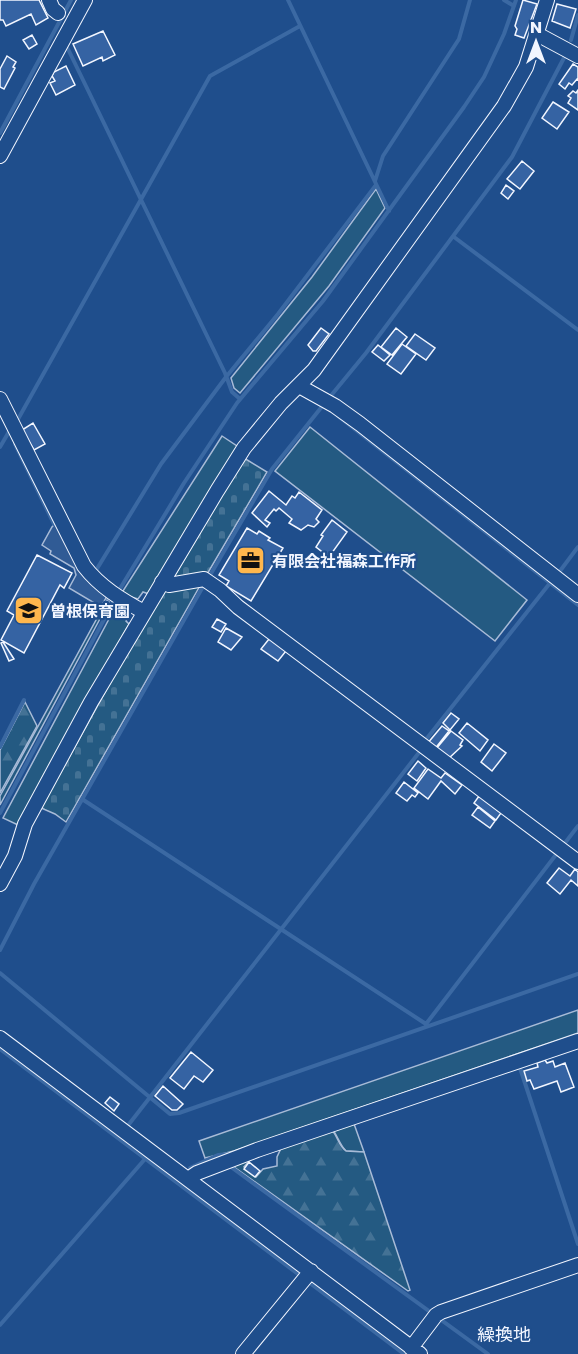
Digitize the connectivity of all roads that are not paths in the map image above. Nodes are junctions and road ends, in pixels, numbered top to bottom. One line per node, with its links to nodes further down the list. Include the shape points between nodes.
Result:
1 (49, 0): 4 (street)
2 (85, 0): 7 (street)
3 (547, 0): 5 (street)
4 (58, 13)
5 (537, 34): 6 (street); 8 (street, via 526,67 486,133)
6 (576, 49)
7 (0, 156)
8 (299, 386): 10 (street, via 244,448); 11 (street, via 369,431)
9 (0, 399): 12 (street, via 90,575)
10 (162, 582): 12 (street); 13 (street, via 169,585 206,581)
11 (578, 595)
12 (144, 612): 14 (street, via 25,824 15,856)
13 (578, 862)
14 (0, 884)
15 (0, 1038): 17 (street)
16 (578, 1041): 17 (street, via 229,1160)
17 (188, 1179): 19 (street)
18 (578, 1265): 20 (street, via 435,1317)
19 (306, 1277): 20 (street); 21 (street)
20 (412, 1348)
21 (243, 1354)

